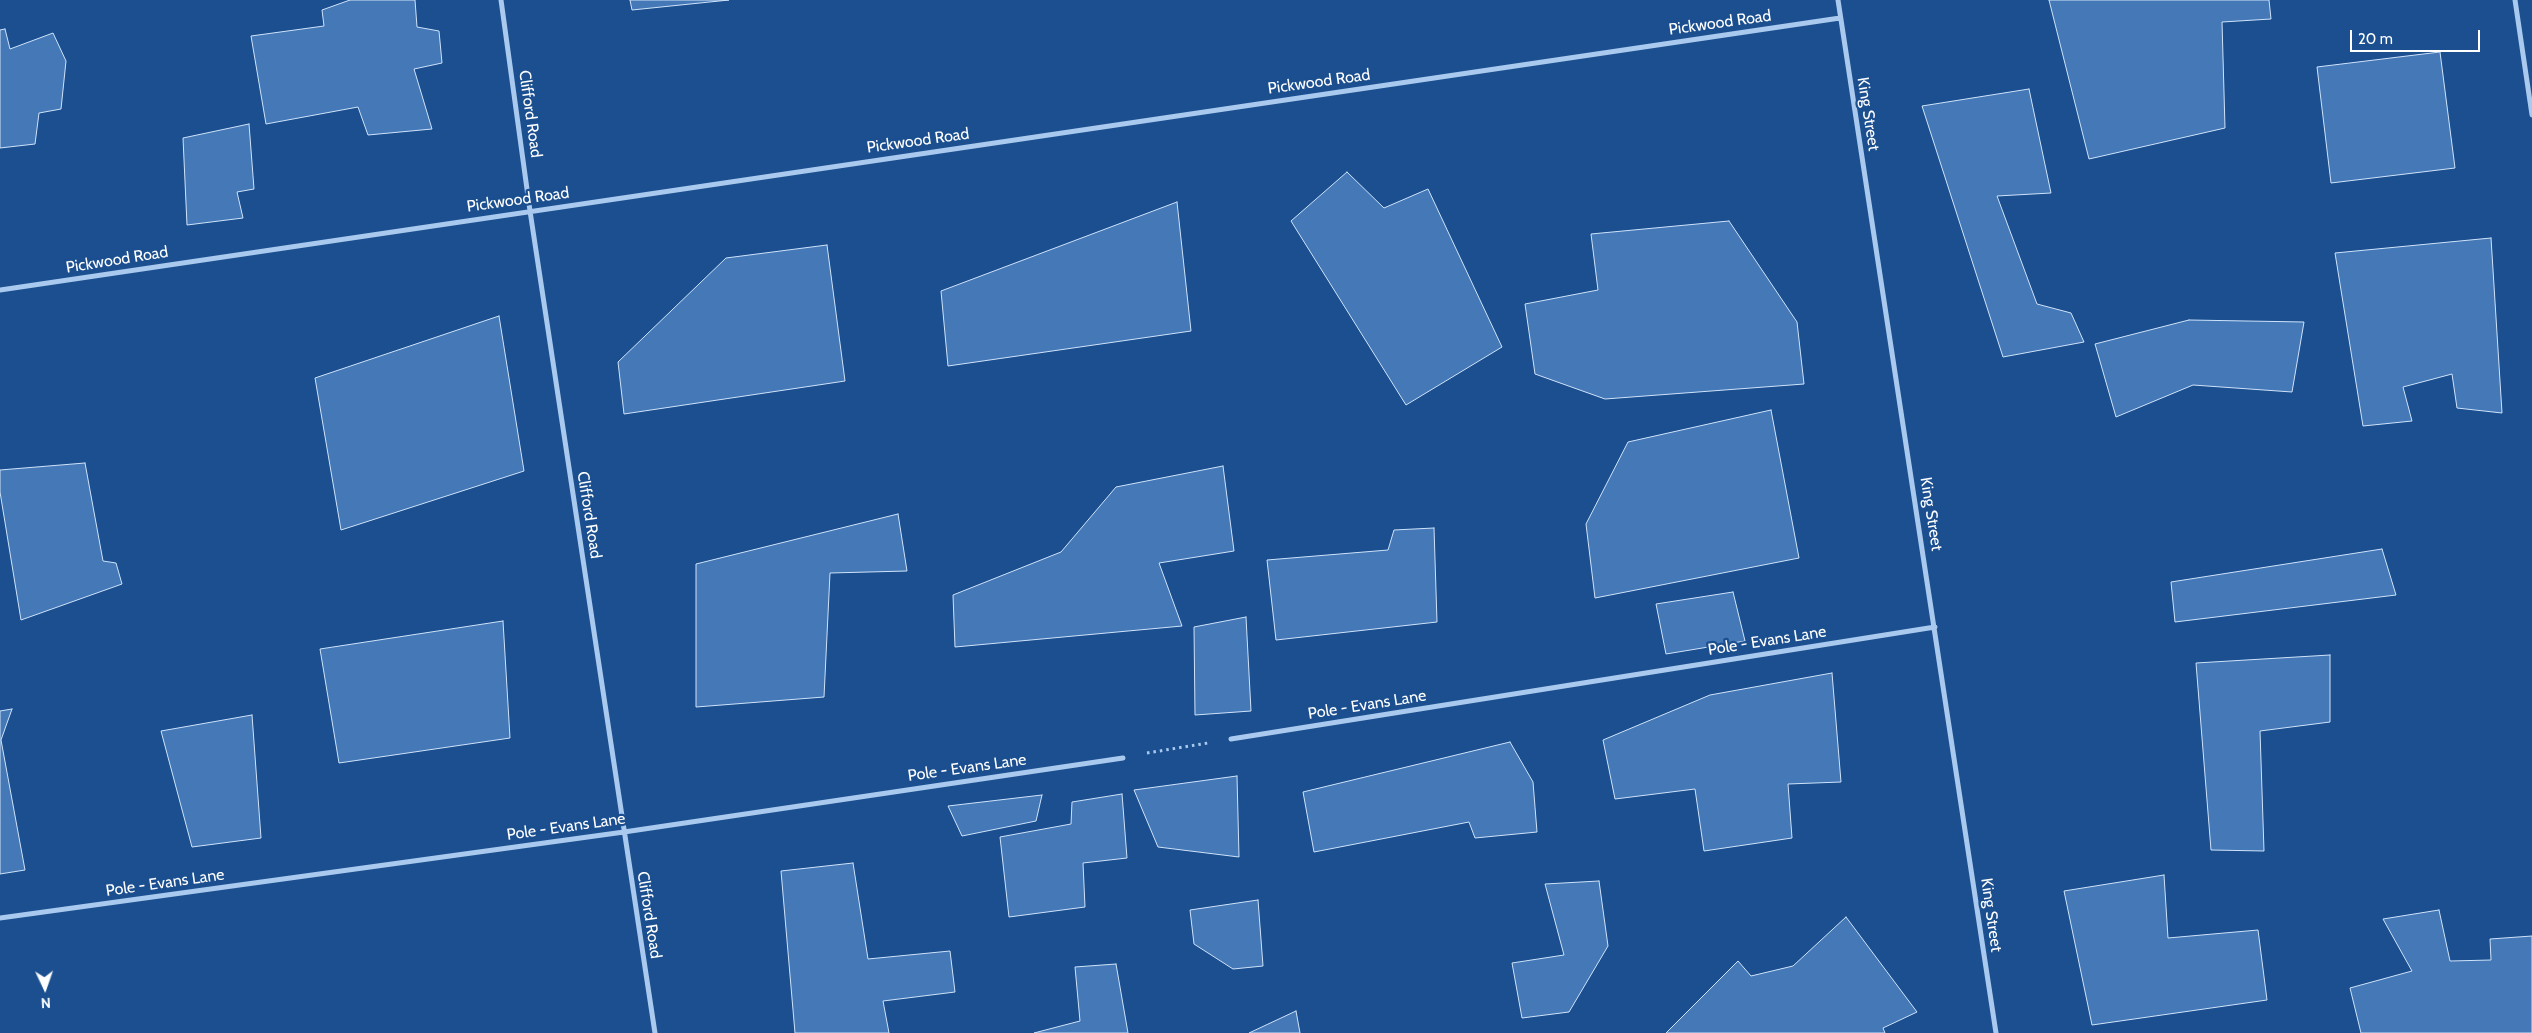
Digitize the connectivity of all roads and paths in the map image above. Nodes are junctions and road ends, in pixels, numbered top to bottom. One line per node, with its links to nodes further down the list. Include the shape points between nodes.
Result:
1 (501, 0): 6 (street, Clifford Road)
2 (1838, 0): 4 (street, King Street)
3 (2515, 0): 5 (street)
4 (1840, 18): 6 (street, Pickwood Road); 8 (street, King Street)
5 (2532, 115)
6 (530, 211): 7 (street, Pickwood Road); 11 (street, Clifford Road)
7 (0, 290)
8 (1935, 628): 9 (street, Pole - Evans Lane); 14 (street, King Street)
9 (1231, 739): 10 (path)
10 (1124, 758): 11 (street, Pole - Evans Lane)
11 (624, 832): 12 (street, Pole - Evans Lane); 13 (street, Clifford Road)
12 (0, 918)
13 (654, 1033)
14 (1996, 1033)

